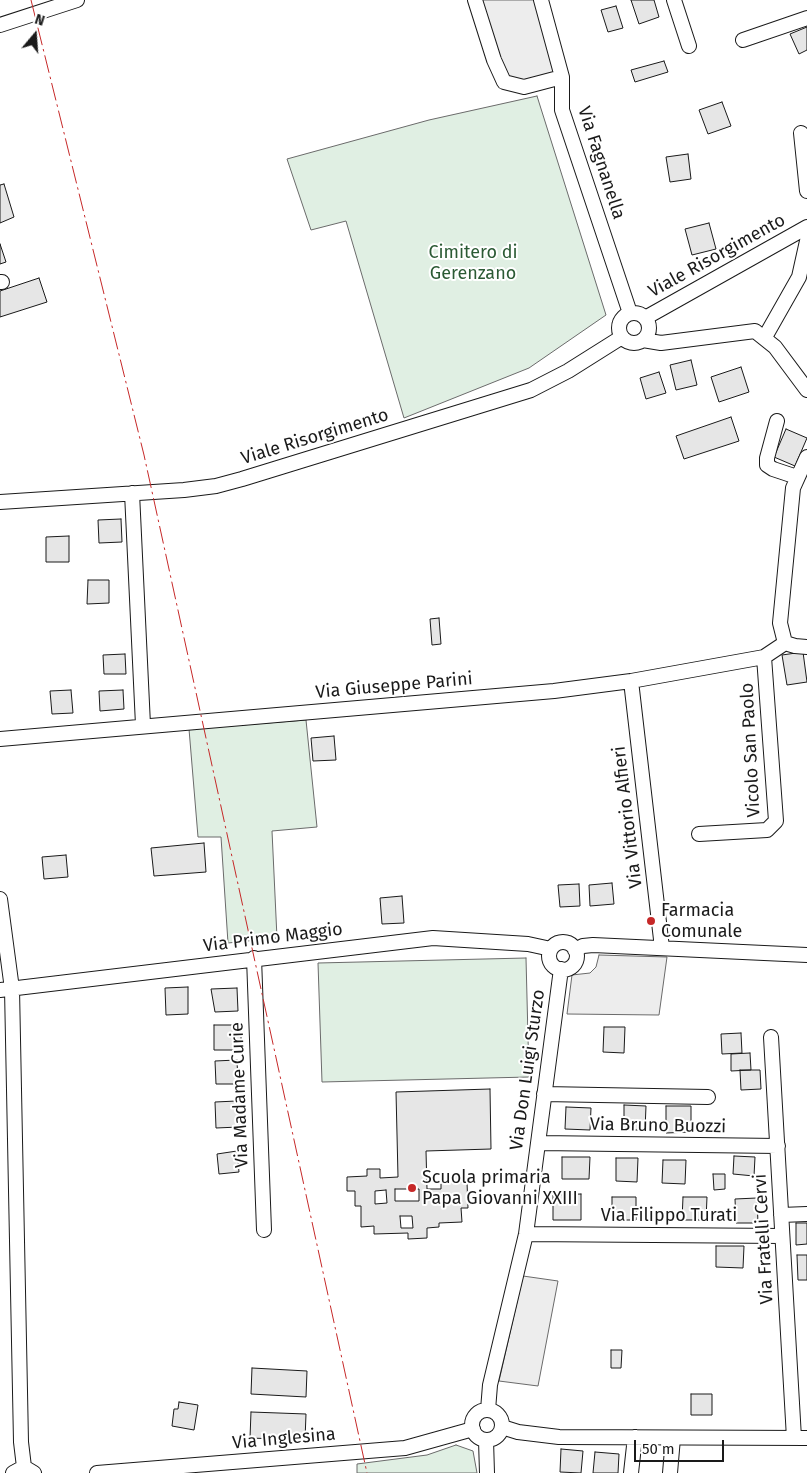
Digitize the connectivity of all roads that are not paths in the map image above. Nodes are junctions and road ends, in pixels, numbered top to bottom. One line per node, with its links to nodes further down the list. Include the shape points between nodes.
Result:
1 (77, 0): 6 (street)
2 (475, 0): 9 (street, via 504,82 524,87)
3 (541, 0): 9 (street, Via Fagnanella)
4 (674, 0): 8 (street)
5 (807, 18): 7 (street)
6 (0, 25)
7 (743, 40)
8 (688, 46)
9 (562, 76): 14 (street, Via Fagnanella, via 562,110)
10 (801, 133): 11 (street)
11 (807, 191)
12 (807, 227): 15 (street, Viale Risorgimento)
13 (807, 241): 16 (street, via 799,277)
14 (630, 313): 15 (street, Viale Risorgimento); 17 (street, via 619,325)
15 (645, 318): 18 (street, Viale Risorgimento, via 648,332)
16 (765, 337): 18 (street, via 745,332 661,343); 19 (street)
17 (622, 338): 18 (street, via 634,343); 23 (street, Viale Risorgimento, via 550,381 511,397 216,486)
18 (642, 340)
19 (806, 387)
20 (777, 420): 22 (street, via 768,465)
21 (807, 457): 22 (street)
22 (797, 477): 25 (street, via 793,488 780,623)
23 (132, 493): 24 (street, Viale Risorgimento); 29 (street)
24 (0, 502)
25 (785, 643): 26 (street); 27 (street, Via Giuseppe Parini)
26 (807, 647)
27 (764, 657): 28 (street, Via Giuseppe Parini); 31 (street, Vicolo San Paolo, via 776,821 767,830)
28 (631, 681): 29 (street, Via Giuseppe Parini, via 554,691); 33 (street, Via Vittorio Alfieri)
29 (143, 725): 30 (street, Via Giuseppe Parini)
30 (0, 739)
31 (699, 834)
32 (0, 899): 39 (street)
33 (662, 948): 35 (street, via 594,945); 36 (street)
34 (551, 949): 35 (street, via 562,942); 37 (street, Via Primo Maggio, via 528,944 433,938); 38 (street, via 550,962)
35 (576, 950): 38 (street, via 575,962)
36 (807, 955)
37 (254, 958): 39 (street, Via Primo Maggio); 47 (street, Via Madame Curie)
38 (561, 970): 41 (street, Via Don Luigi Sturzo)
39 (6, 989): 58 (street)
40 (771, 1036): 44 (street, Via Fratelli Cervi)
41 (544, 1094): 42 (street); 43 (street, Via Don Luigi Sturzo)
42 (708, 1097)
43 (538, 1144): 44 (street, Via Bruno Buozzi); 48 (street, Via Don Luigi Sturzo)
44 (778, 1146): 46 (street, Via Fratelli Cervi)
45 (807, 1214): 46 (street)
46 (781, 1215): 49 (street, Via Fratelli Cervi)
47 (264, 1230)
48 (526, 1234): 49 (street, Via Filippo Turati); 50 (street, Via Don Luigi Sturzo, via 490,1385)
49 (782, 1236): 55 (street, Via Fratelli Cervi)
50 (488, 1410): 51 (street, via 500,1417); 52 (street, via 474,1417)
51 (502, 1427): 53 (street, via 560,1437); 56 (street, via 496,1437)
52 (472, 1429): 56 (street, via 478,1438); 57 (street, Via Inglesina, via 405,1448)
53 (635, 1437): 54 (street); 61 (street)
54 (673, 1438): 55 (street); 62 (street)
55 (801, 1438)
56 (486, 1440): 60 (street)
57 (221, 1468): 59 (street, Via Inglesina)
58 (24, 1471)
59 (97, 1473)
60 (487, 1473)
61 (631, 1473)
62 (670, 1473)

